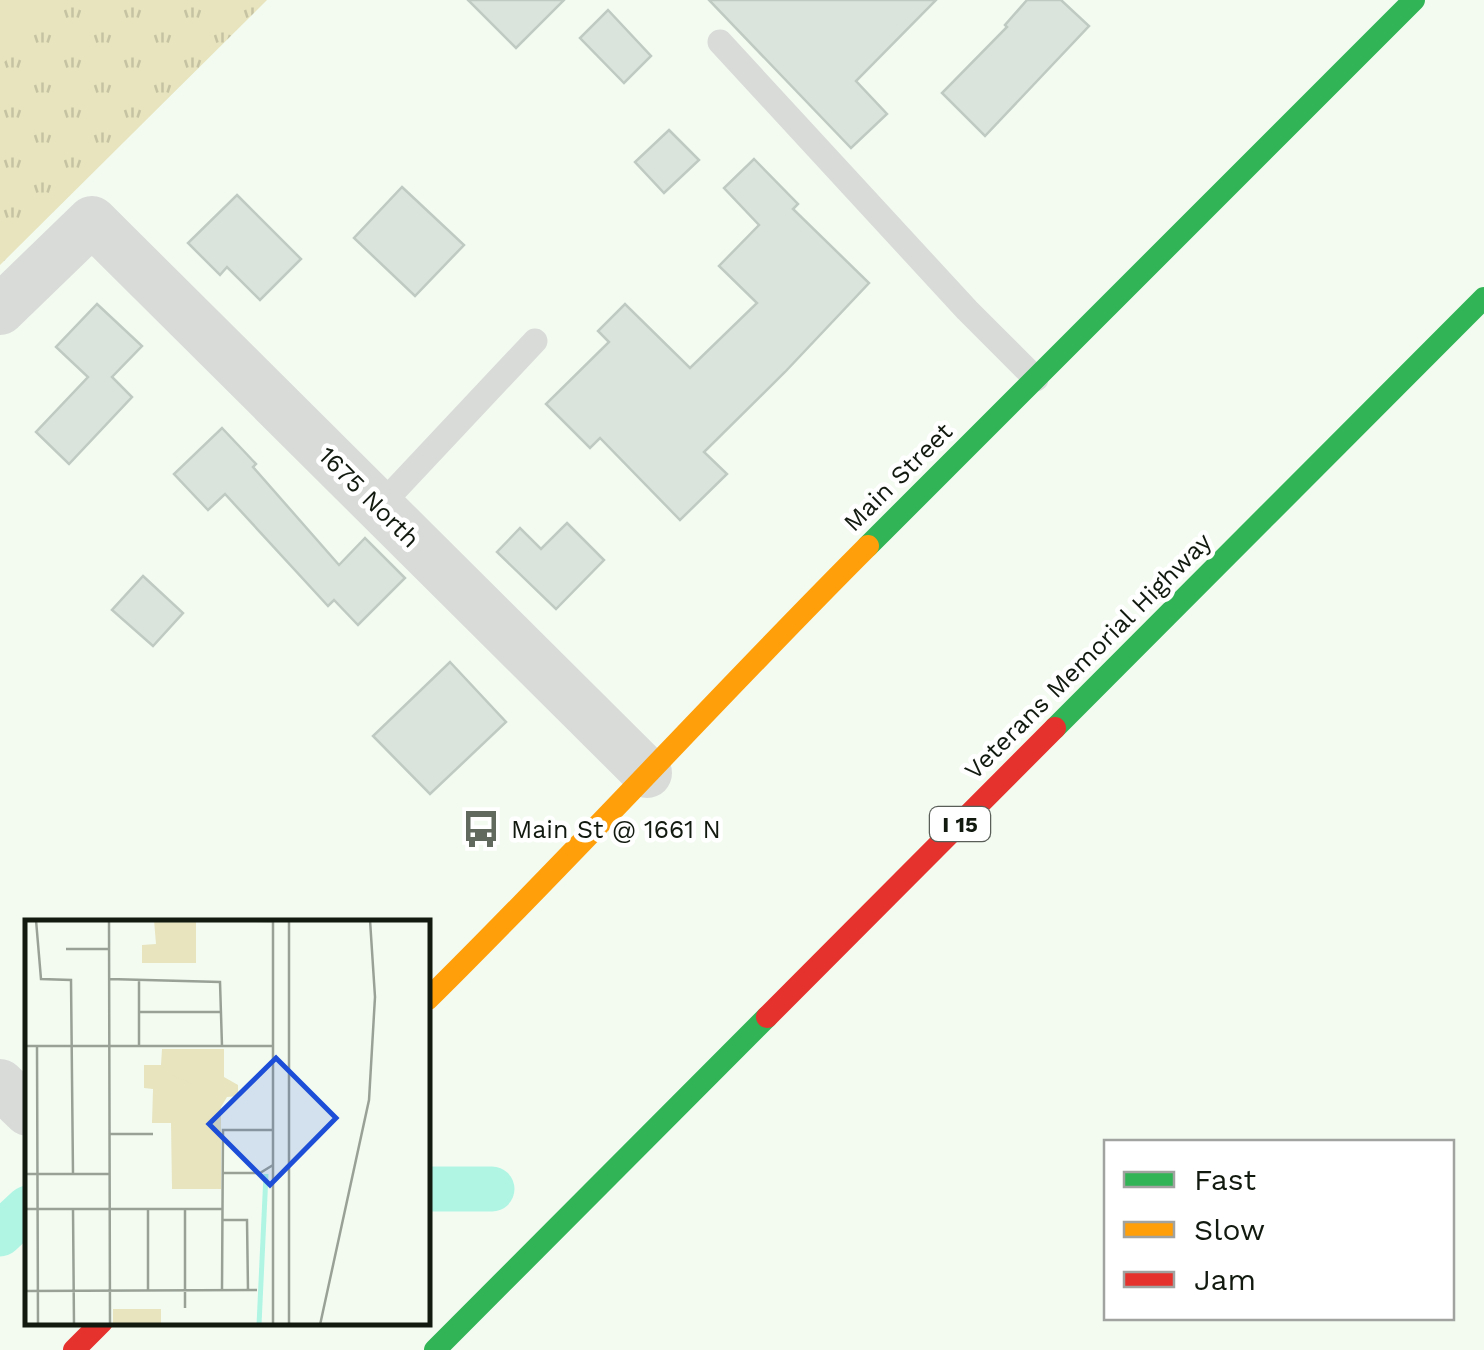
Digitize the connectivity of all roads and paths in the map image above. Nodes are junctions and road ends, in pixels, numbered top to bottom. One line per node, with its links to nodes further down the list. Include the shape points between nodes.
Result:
1 (1414, 0): 6 (main road, Main Street)
2 (720, 42): 6 (lane)
3 (1484, 298): 14 (main road, Veterans Memorial Highway / I 15)
4 (0, 310): 7 (street, 1675 North, via 92,221)
5 (535, 340): 7 (lane)
6 (1036, 379): 8 (main road, Main Street)
7 (379, 507): 8 (street, 1675 North)
8 (648, 774): 9 (main road, Main Street)
9 (430, 998)
10 (0, 1084): 11 (street)
11 (25, 1108)
12 (99, 1325): 13 (main road)
13 (74, 1350)
14 (435, 1350)

